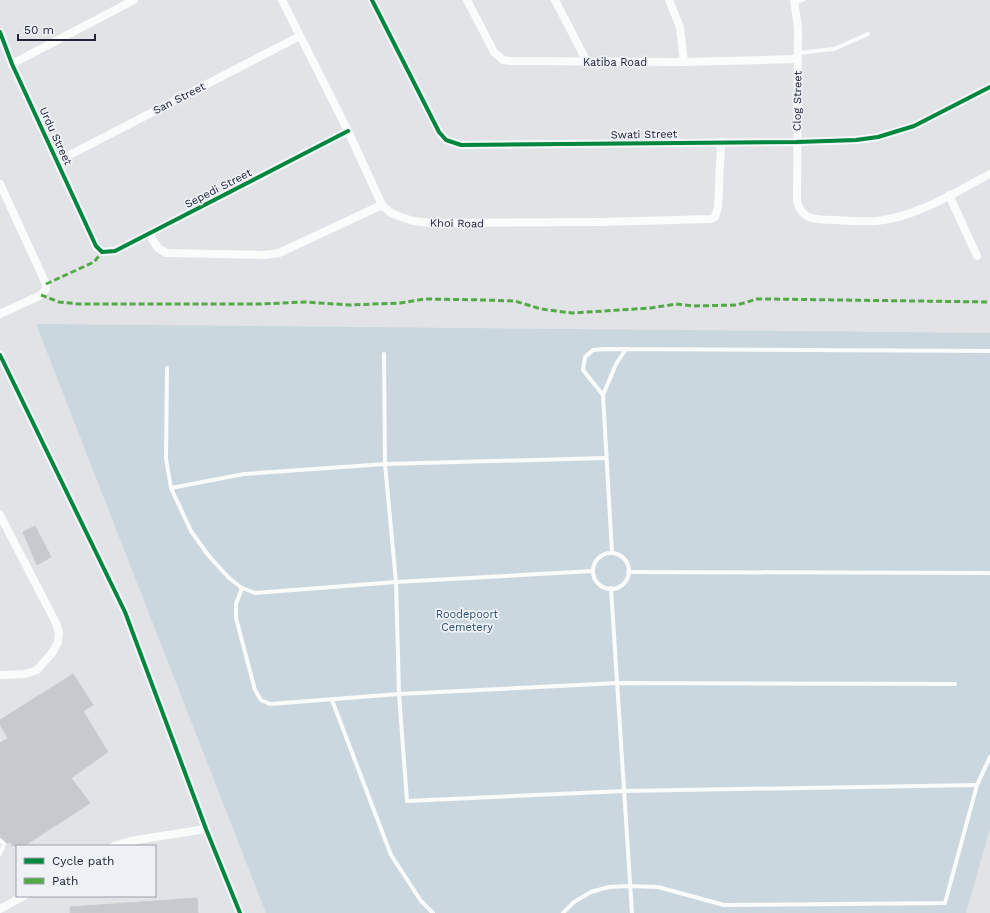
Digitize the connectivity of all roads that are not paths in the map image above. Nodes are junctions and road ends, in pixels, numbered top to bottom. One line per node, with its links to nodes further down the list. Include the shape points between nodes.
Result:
1 (134, 0): 14 (street)
2 (282, 0): 10 (street)
3 (372, 0): 17 (street, Swati Street, via 439,132 450,142 465,146)
4 (467, 0): 12 (street, Katiba Road, via 494,52 503,60)
5 (555, 0): 12 (street)
6 (669, 0): 13 (street, via 680,27)
7 (797, 1): 11 (street, Clog Street)
8 (0, 32): 14 (street, Urdu Street)
9 (868, 34): 11 (lane, via 834,49)
10 (300, 36): 16 (street); 19 (street, San Street)
11 (798, 56): 13 (street, Katiba Road); 18 (street, Clog Street)
12 (587, 62): 13 (street, Katiba Road)
13 (684, 62)
14 (12, 64): 19 (street, Urdu Street)
15 (990, 87): 18 (street, Swati Street, via 899,132 856,140)
16 (348, 131): 23 (street); 24 (street, Sepedi Street)
17 (721, 142): 18 (street, Swati Street); 23 (street, Khoi Road, via 718,207 715,217 711,219 431,223 401,217)
18 (797, 142): 22 (street, Clog Street, via 797,202 800,211 810,218 865,222 896,217)
19 (58, 161): 25 (street, Urdu Street)
20 (990, 174): 22 (street)
21 (0, 184): 27 (street, via 46,284 46,289 42,295)
22 (949, 196): 26 (street)
23 (382, 205): 24 (street, via 290,249 265,255 166,253 158,248)
24 (149, 234): 25 (street, Sepedi Street, via 115,251 102,252)
25 (96, 246)
26 (977, 256)
27 (0, 314)
28 (626, 349): 29 (lane); 33 (lane, via 616,364); 33 (lane, via 593,350 585,357 583,370)
29 (990, 350)
30 (384, 354): 35 (lane)
31 (0, 355): 53 (street, via 125,612)
32 (167, 368): 36 (lane, via 166,459)
33 (603, 395): 34 (lane)
34 (605, 458): 35 (lane); 38 (lane)
35 (384, 464): 36 (lane, via 244,474); 42 (lane)
36 (171, 488): 43 (lane, via 191,531 220,568)
37 (0, 515): 45 (street, via 56,623 59,636 52,653 37,670 25,674)
38 (612, 553): 39 (lane, via 597,560); 40 (lane, via 622,557 628,566)
39 (593, 571): 42 (lane); 44 (lane, via 594,577 601,585)
40 (628, 572): 41 (lane); 44 (lane, via 625,582)
41 (990, 572)
42 (396, 582): 43 (lane, via 254,593); 48 (lane)
43 (242, 588): 49 (lane, via 236,604 236,618 255,690 261,700 277,704)
44 (611, 588): 46 (lane)
45 (0, 675)
46 (618, 683): 47 (lane); 48 (lane); 52 (lane)
47 (955, 684)
48 (399, 694): 49 (lane); 52 (lane, via 407,801)
49 (332, 700): 61 (lane, via 391,855 421,901)
50 (990, 757): 51 (lane)
51 (977, 785): 52 (lane); 57 (lane, via 945,903 724,905 658,888)
52 (624, 791): 57 (lane)
53 (206, 829): 55 (street); 60 (street)
54 (0, 840): 56 (lane, via 4,844)
55 (118, 845)
56 (0, 854)
57 (630, 886): 62 (lane, via 609,887 591,892 574,902); 63 (lane)
58 (22, 897): 59 (street)
59 (0, 910)
60 (240, 913)
61 (433, 913)
62 (563, 913)
63 (632, 913)

